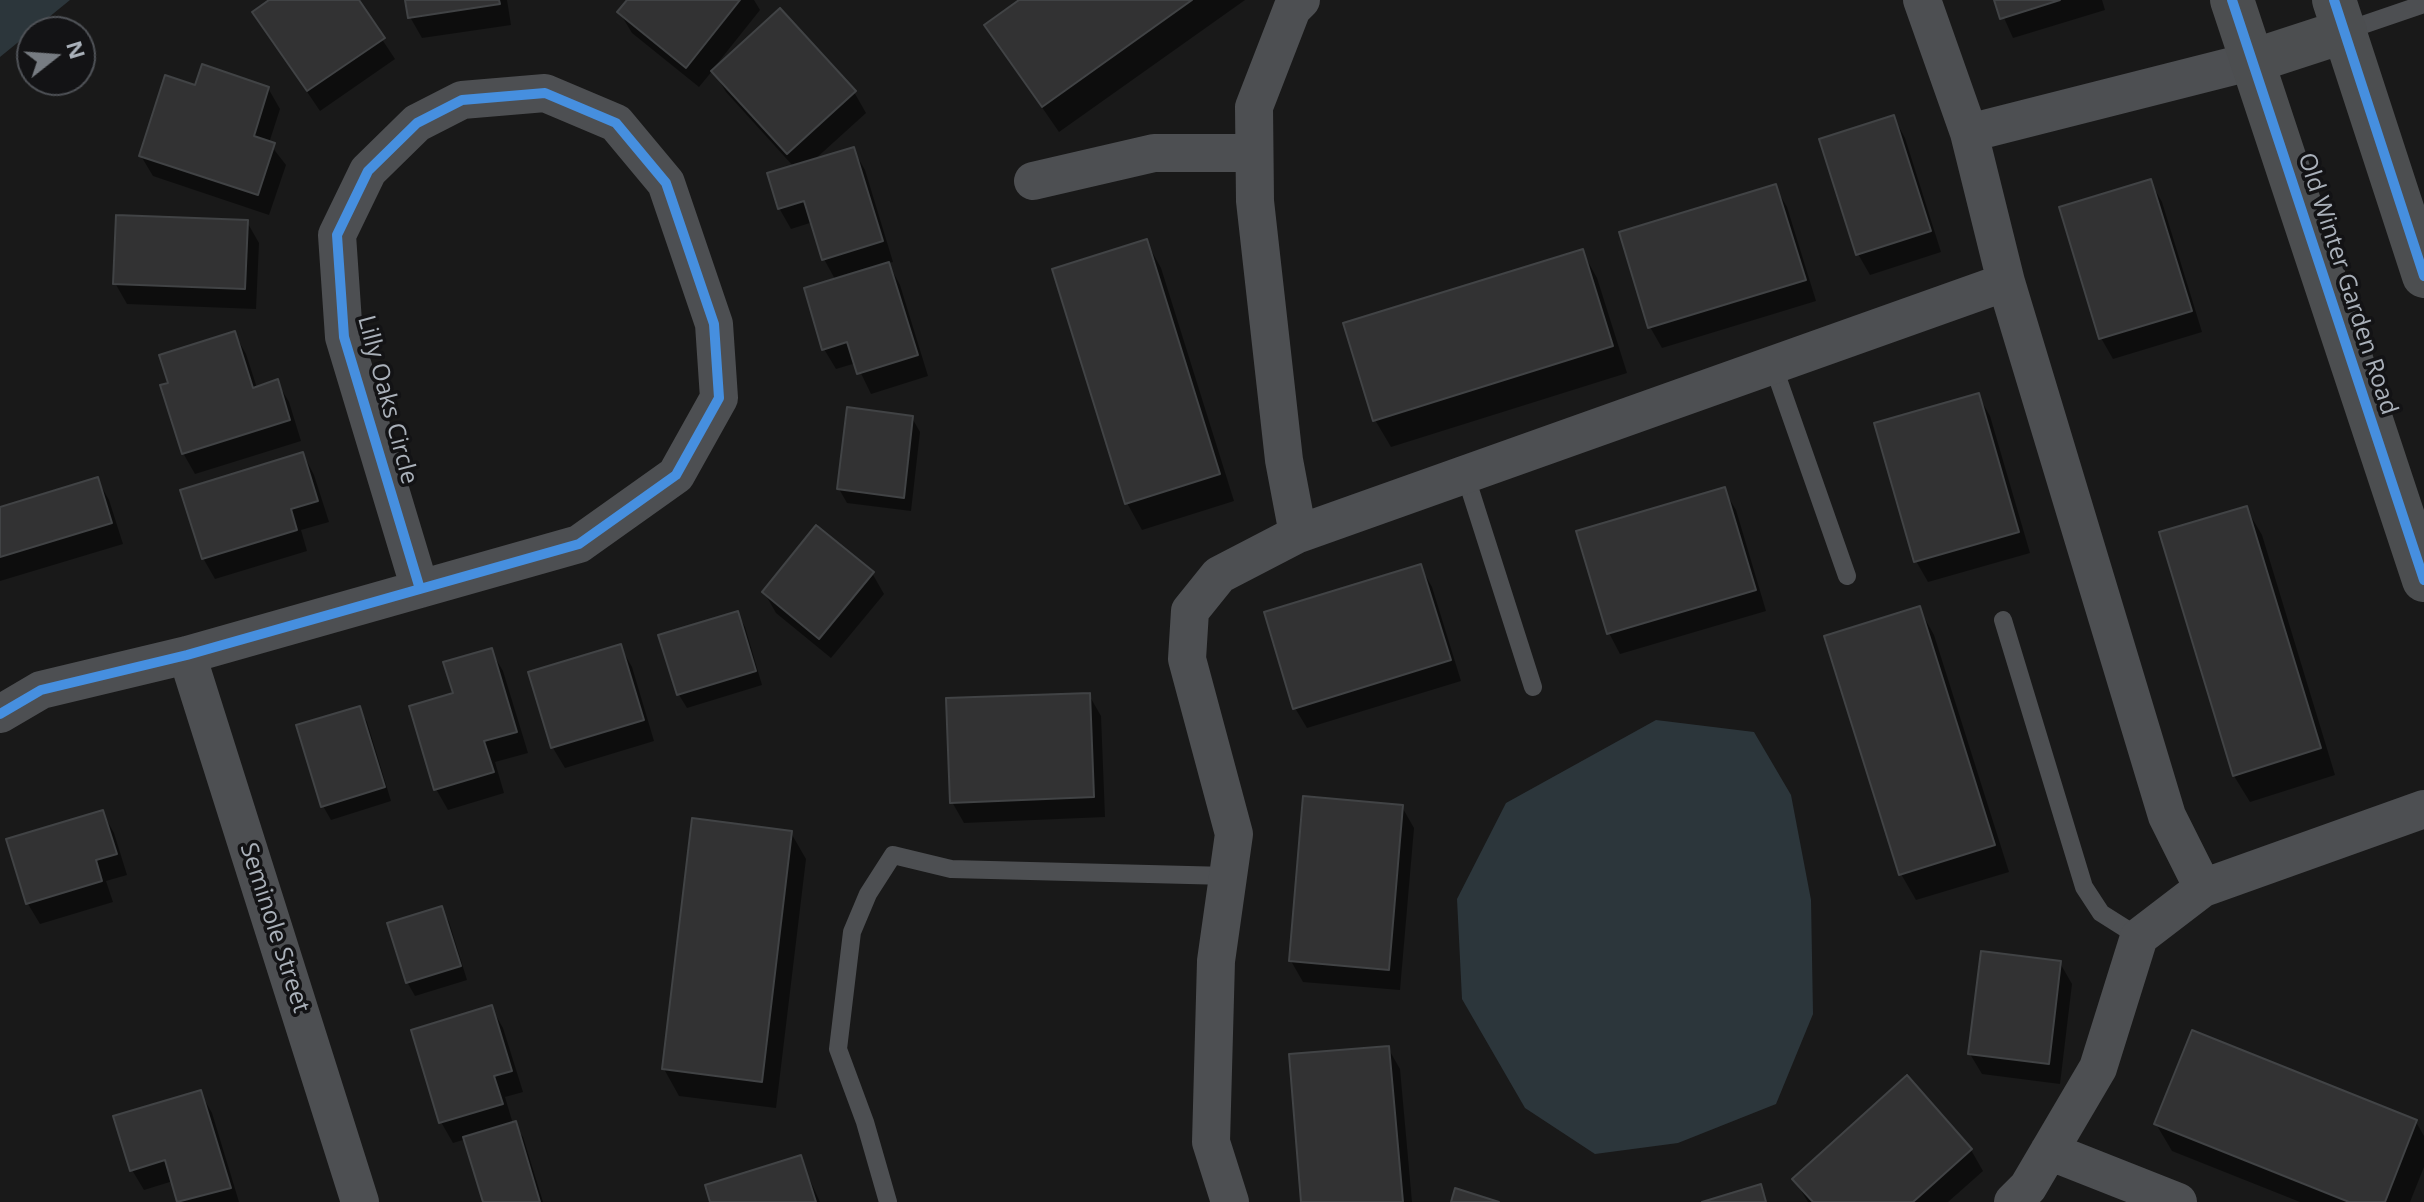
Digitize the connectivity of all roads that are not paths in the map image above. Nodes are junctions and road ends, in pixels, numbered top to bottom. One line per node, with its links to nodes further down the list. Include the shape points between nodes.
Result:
1 (1301, 0): 8 (street, via 1292,9 1254,107)
2 (1922, 0): 7 (street)
3 (2232, 0): 6 (main road, Old Winter Garden Road)
4 (2424, 4): 5 (lane)
5 (2340, 16): 6 (main road); 10 (main road)
6 (2253, 61): 7 (street); 16 (main road, Old Winter Garden Road)
7 (1969, 133): 11 (street)
8 (1254, 153): 9 (street, via 1154,153); 14 (street, via 1282,445)
9 (1033, 181)
10 (2424, 276)
11 (2006, 282): 12 (street); 24 (street, via 2167,816)
12 (1773, 365): 13 (street); 15 (lane)
13 (1465, 474): 14 (street); 20 (lane)
14 (1298, 534): 23 (street, via 1219,575 1190,611 1187,659 1234,834)
15 (1847, 576)
16 (2424, 580)
17 (420, 589): 17 (street, Lilly Oaks Circle, via 579,544 676,475 719,398 714,324 666,183 616,123 545,93 462,100 417,123 368,171 337,235 344,337); 19 (street, Lilly Oaks Circle)
18 (2003, 620): 25 (lane, via 2084,887 2101,913)
19 (187, 655): 21 (street, Lilly Oaks Circle, via 41,690); 27 (street, Seminole Street)
20 (1533, 687)
21 (0, 714)
22 (2424, 809): 24 (street)
23 (1228, 876): 28 (lane, via 951,869 893,855 852,932 838,1049); 29 (street, via 1216,961 1211,1142)
24 (2203, 888): 25 (street)
25 (2139, 937): 26 (street, via 2098,1068)
26 (2049, 1151): 30 (street); 31 (street)
27 (360, 1202)
28 (888, 1202)
29 (1230, 1202)
30 (2013, 1202)
31 (2178, 1202)

